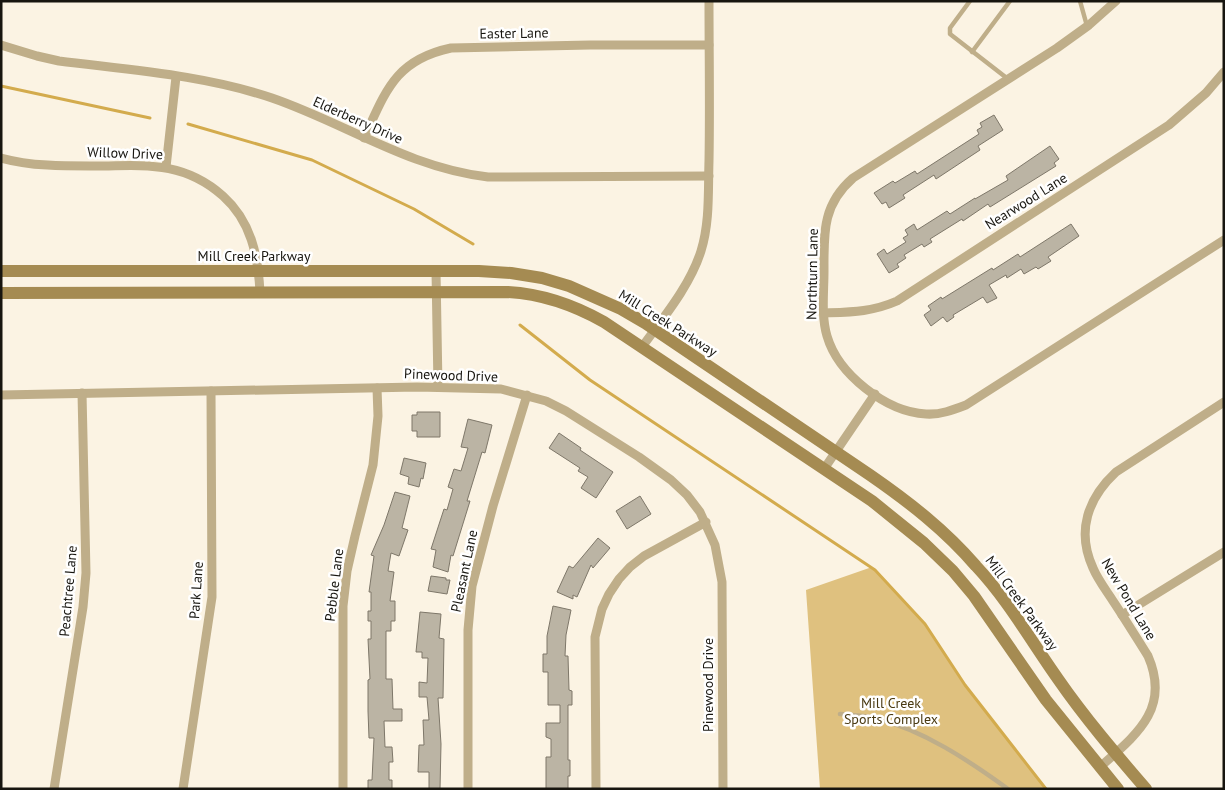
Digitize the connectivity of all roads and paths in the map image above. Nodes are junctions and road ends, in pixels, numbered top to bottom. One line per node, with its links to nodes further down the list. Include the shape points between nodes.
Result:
1 (709, 1): 7 (street)
2 (970, 1): 9 (lane, via 950,28 950,34)
3 (1010, 1): 9 (lane)
4 (1080, 1): 6 (lane)
5 (1116, 1): 6 (street, Northturn Lane)
6 (1087, 27): 12 (street, Northturn Lane)
7 (709, 45): 13 (street, Easter Lane, via 451,48 436,52 422,57 398,75 386,91); 16 (street)
8 (1, 46): 11 (street, Elderberry Drive, via 59,61)
9 (972, 52): 12 (lane)
10 (1224, 72): 24 (street, Nearwood Lane, via 1206,93 1168,125 897,300 866,311)
11 (176, 77): 13 (street, Elderberry Drive, via 235,87 272,98); 15 (street)
12 (1008, 79): 24 (street, Northturn Lane, via 845,185 831,206 824,231)
13 (364, 138): 16 (street, Elderberry Drive, via 449,171 488,177)
14 (1, 158): 15 (street, Willow Drive, via 36,164)
15 (166, 167): 18 (street, Willow Drive, via 205,182 229,201 247,227)
16 (709, 176): 25 (street, via 708,214 701,252 694,269)
17 (1224, 240): 31 (street, Northturn Lane, via 966,405 925,414 909,412)
18 (259, 271): 19 (main road, Mill Creek Parkway); 20 (main road, Mill Creek Parkway); 21 (street, Willow Drive)
19 (436, 271): 22 (street); 25 (main road, Mill Creek Parkway, via 506,272 542,278 595,297)
20 (1, 272)
21 (260, 292): 22 (main road); 23 (main road)
22 (436, 292): 26 (main road, via 517,293 553,300 588,313); 27 (street)
23 (1, 293)
24 (824, 313): 31 (street, Northturn Lane, via 824,325 833,352 857,382)
25 (655, 330): 26 (street); 35 (main road, Mill Creek Parkway)
26 (642, 347): 36 (main road)
27 (438, 387): 28 (street, Pinewood Drive); 33 (street, Pinewood Drive, via 486,388)
28 (377, 388): 29 (street, Pinewood Drive); 45 (street, Pebble Lane, via 373,465 353,545 343,606)
29 (211, 391): 30 (street, Pinewood Drive); 44 (street, Park Lane, via 212,596)
30 (82, 393): 32 (street, Pinewood Drive); 43 (street, Peachtree Lane, via 86,572)
31 (875, 394): 35 (street)
32 (1, 395)
33 (527, 395): 37 (street, Pinewood Drive, via 566,411 639,457 687,495); 46 (street, Pleasant Lane, via 472,586 468,630)
34 (1224, 402): 39 (street, New Pond Lane, via 1116,472 1103,484 1091,504 1085,527 1088,556 1094,572)
35 (836, 452): 36 (street); 41 (main road, Mill Creek Parkway, via 906,500 972,561)
36 (824, 469): 42 (main road, via 897,520 953,572 990,616 1046,700)
37 (706, 522): 47 (street, via 630,567 614,586 602,609 595,637); 48 (street, Pinewood Drive, via 715,545 722,582)
38 (1224, 552): 39 (street)
39 (1122, 615): 41 (street, New Pond Lane, via 1148,656 1156,687 1150,714 1143,727)
40 (840, 714): 49 (lane, via 873,717 905,728 954,753)
41 (1116, 753): 42 (street, New Pond Lane); 51 (main road, Mill Creek Parkway)
42 (1100, 767): 50 (main road)
43 (54, 789)
44 (183, 789)
45 (343, 789)
46 (468, 789)
47 (596, 789)
48 (723, 789)
49 (1008, 789)
50 (1118, 789)
51 (1146, 789)

